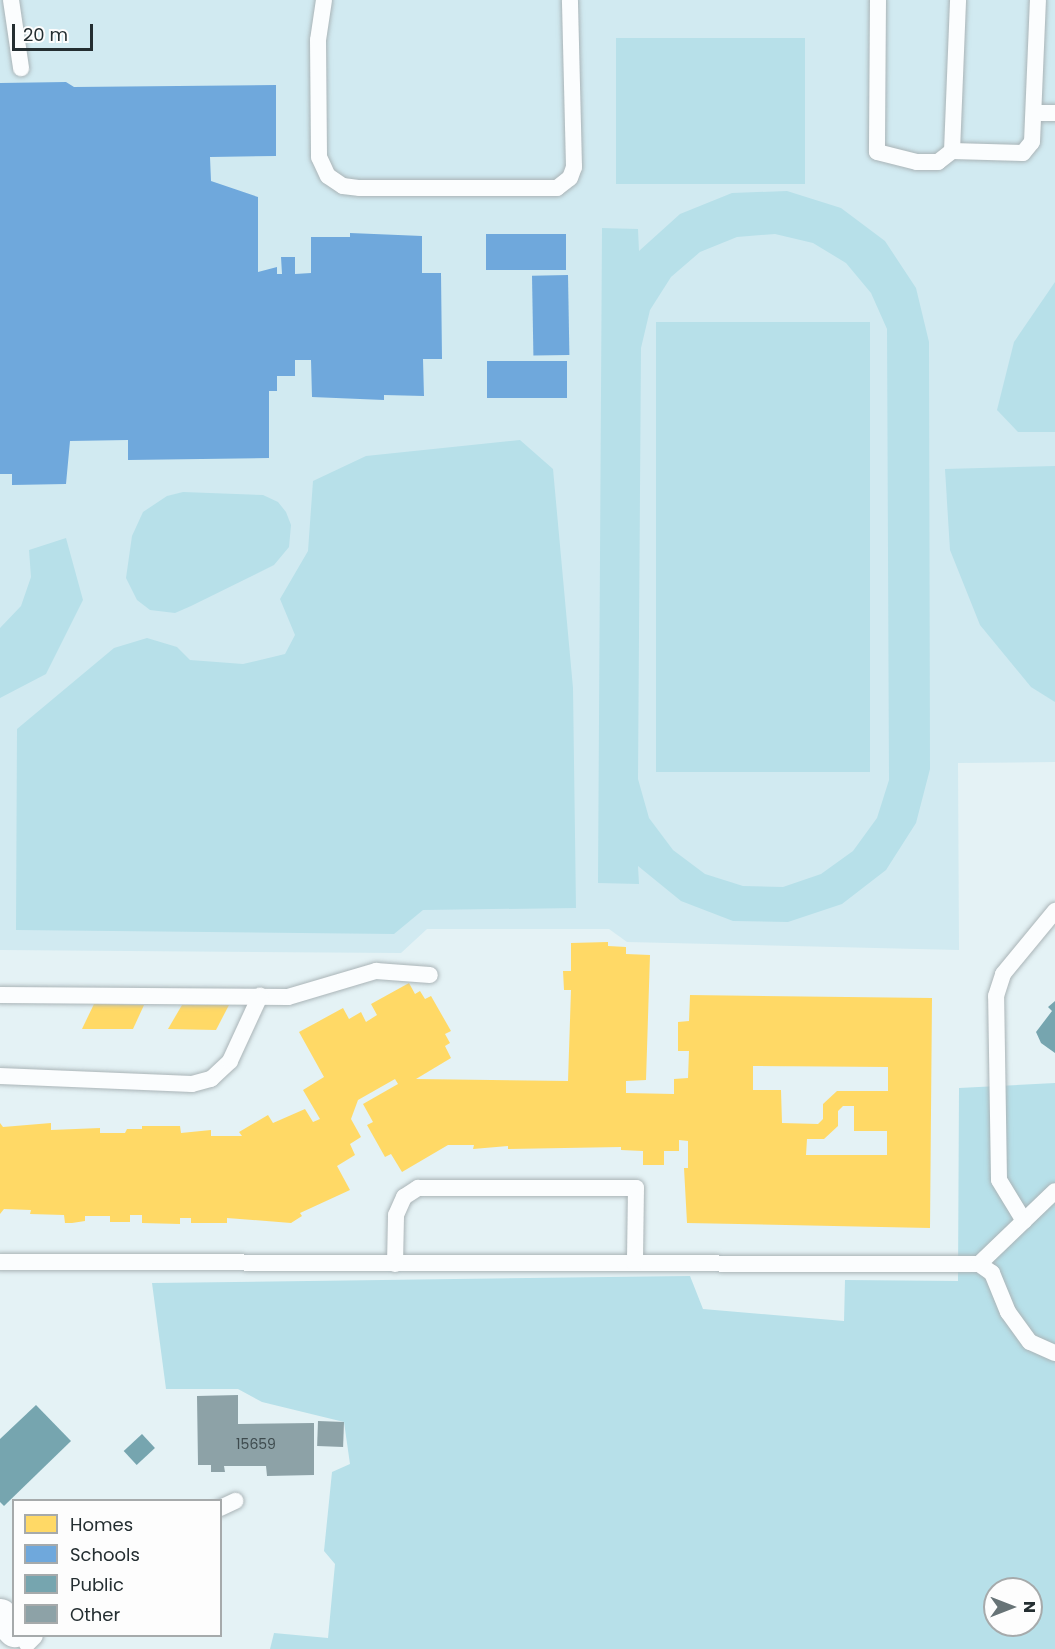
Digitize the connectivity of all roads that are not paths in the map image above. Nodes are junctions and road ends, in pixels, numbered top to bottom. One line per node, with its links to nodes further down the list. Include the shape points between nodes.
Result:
1 (11, 0): 7 (lane)
2 (324, 0): 3 (lane, via 318,40 319,157 328,176 343,186 360,188 556,188 570,178 574,167)
3 (570, 0)
4 (878, 0): 10 (lane, via 877,152 894,159 938,162)
5 (958, 0): 10 (lane)
6 (1038, 0): 8 (lane)
7 (21, 68)
8 (1036, 113): 9 (lane); 10 (lane, via 1032,142 1023,153)
9 (1055, 113)
10 (952, 151)
11 (1055, 911): 17 (lane, via 1003,974 996,996 999,1180)
12 (430, 975): 14 (lane, via 376,971 288,997)
13 (0, 995): 14 (lane)
14 (260, 996): 15 (lane, via 230,1061 211,1079 192,1084)
15 (0, 1076)
16 (1055, 1191): 17 (lane)
17 (1024, 1221): 21 (lane)
18 (0, 1262): 20 (lane)
19 (636, 1263): 20 (lane); 20 (lane, via 636,1188 418,1188 404,1197 396,1215); 21 (lane)
20 (395, 1264)
21 (979, 1264): 22 (lane, via 992,1273 1008,1312 1030,1342)
22 (1055, 1353)
23 (0, 1615): 24 (main road)
24 (12, 1627)

